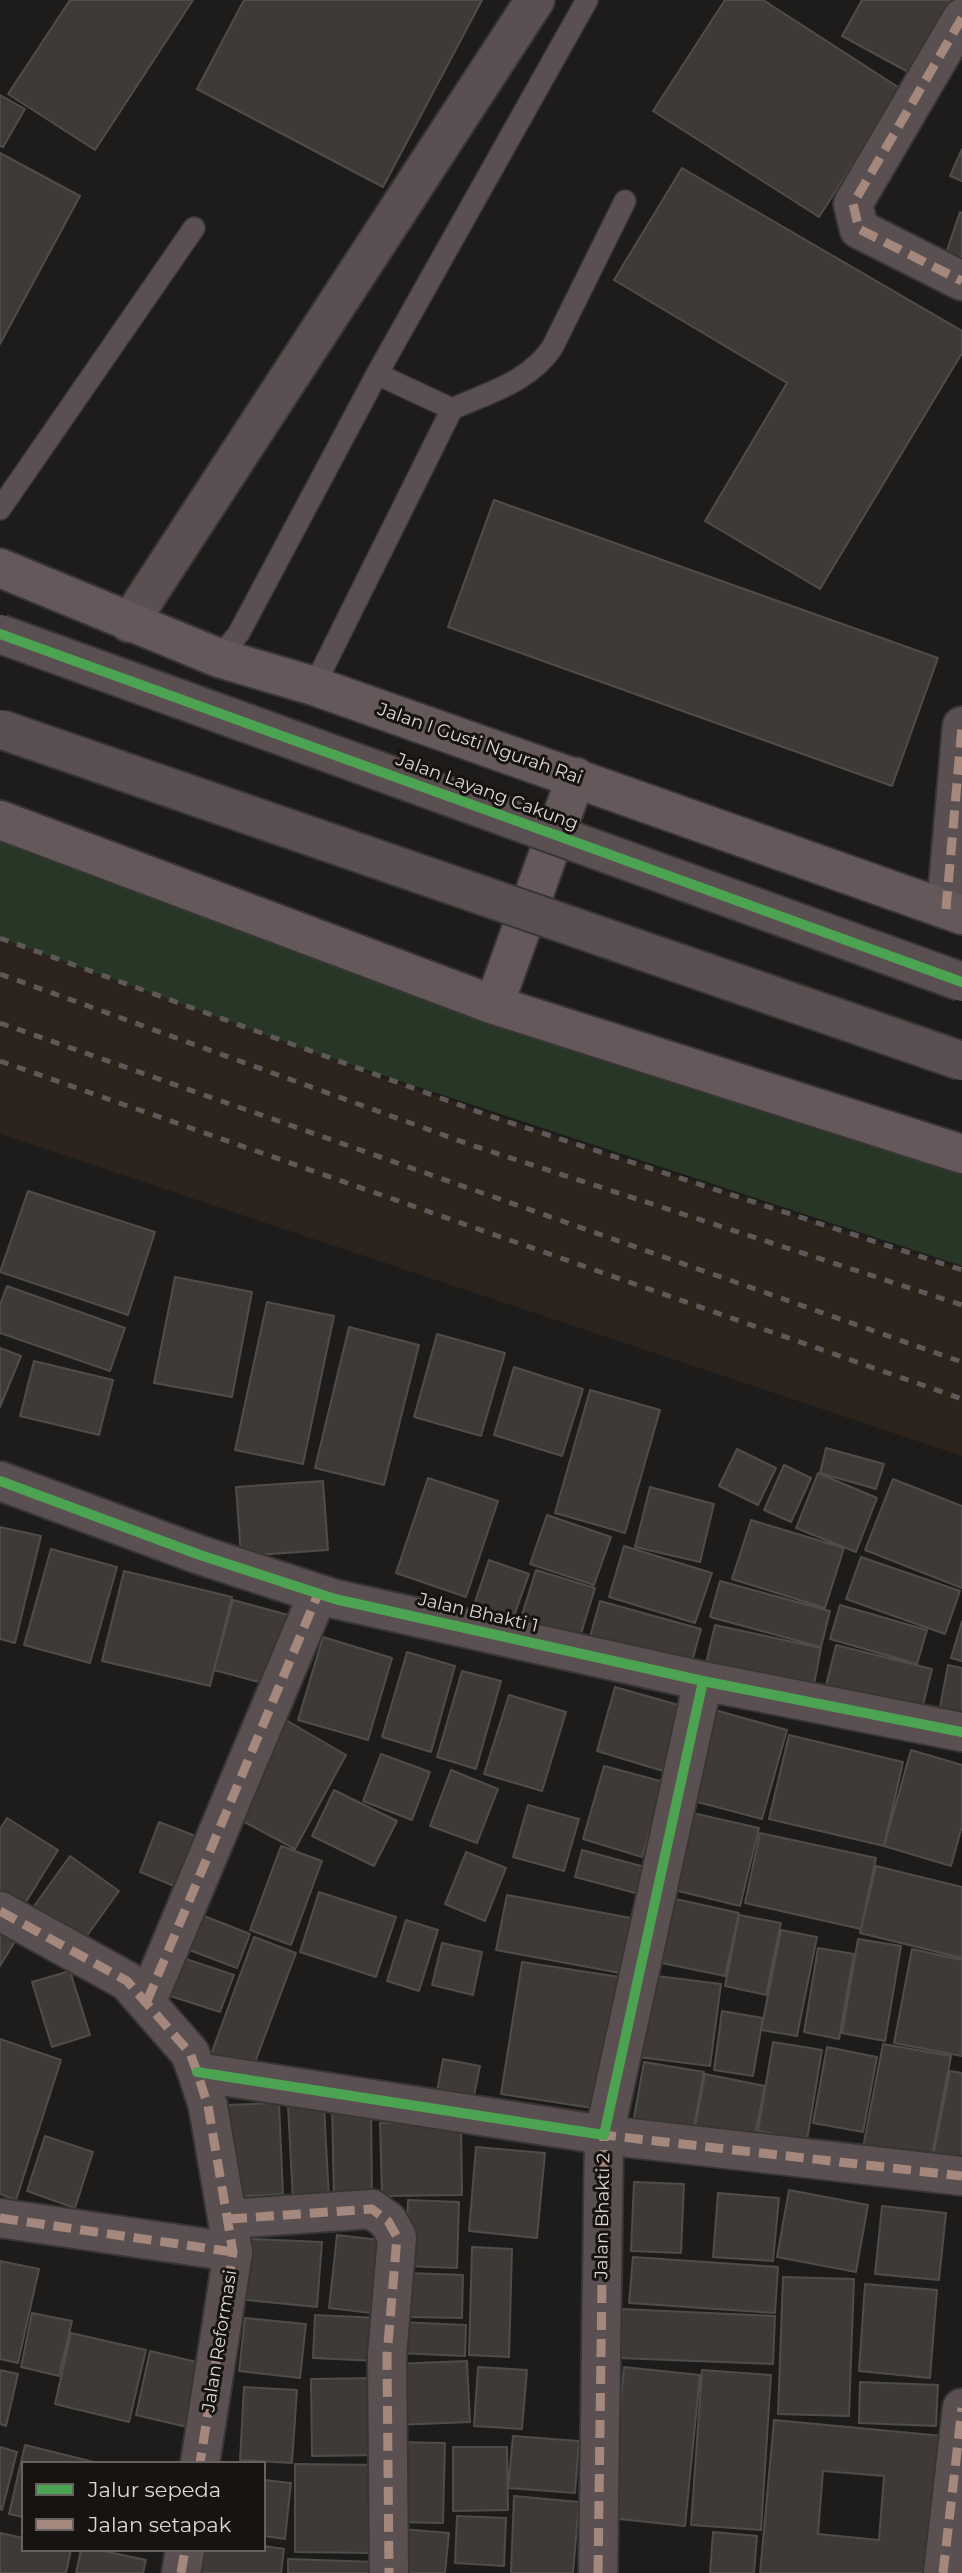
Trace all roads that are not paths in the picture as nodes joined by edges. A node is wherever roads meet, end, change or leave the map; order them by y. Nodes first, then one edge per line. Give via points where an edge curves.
1 (535, 0) edge
2 (587, 0) edge
3 (962, 18) edge
4 (625, 201) dead end
5 (194, 228) dead end
6 (962, 281) edge
7 (377, 374) junction
8 (452, 409) junction
9 (0, 509) edge
10 (0, 568) edge
11 (128, 623) junction
12 (0, 634) edge
13 (219, 657) junction
14 (314, 686) junction
15 (962, 726) edge
16 (0, 729) edge
17 (576, 777) junction
18 (0, 820) edge
19 (954, 912) edge
20 (962, 982) edge
21 (494, 1005) junction
22 (962, 1061) edge
23 (962, 1154) edge
24 (0, 1480) edge
25 (318, 1594) junction
26 (703, 1681) junction
27 (962, 1732) edge
28 (0, 1911) edge
29 (147, 2001) junction
30 (197, 2072) junction
31 (604, 2135) junction
32 (962, 2176) edge
33 (0, 2218) edge
34 (231, 2236) junction
35 (962, 2408) edge
36 (200, 2461) edge
37 (185, 2552) edge
38 (181, 2573) edge
39 (389, 2573) edge
40 (598, 2573) edge
41 (943, 2573) edge

1 - 11 street
2 - 7 lane
3 - 6 street via 853,204 859,229
4 - 8 lane via 538,368
5 - 9 lane
7 - 8 lane
7 - 13 lane via 239,633
8 - 14 lane
10 - 11 main road, Jalan I Gusti Ngurah Rai
11 - 13 main road, Jalan I Gusti Ngurah Rai
12 - 20 street, Jalan Layang Cakung, bridge
13 - 14 main road, Jalan I Gusti Ngurah Rai
14 - 17 main road, Jalan I Gusti Ngurah Rai
15 - 19 street
16 - 22 street, bridge
17 - 19 main road, Jalan I Gusti Ngurah Rai
17 - 21 main road
18 - 21 main road
21 - 23 main road
24 - 25 street, Jalan Bhakti 1 via 200,1556
25 - 26 street, Jalan Bhakti 1
25 - 29 street
26 - 27 street, Jalan Bhakti 1
26 - 31 street
28 - 29 street, Jalan Reformasi via 127,1981
29 - 30 street, Jalan Reformasi via 190,2053
30 - 31 street
30 - 34 street, Jalan Reformasi via 208,2106
31 - 32 street, Jalan Bhakti 2
31 - 40 street, Jalan Bhakti 2
33 - 34 street
34 - 36 street, Jalan Reformasi
34 - 39 street via 372,2209 388,2221 397,2237 387,2356
35 - 41 street
37 - 38 street

